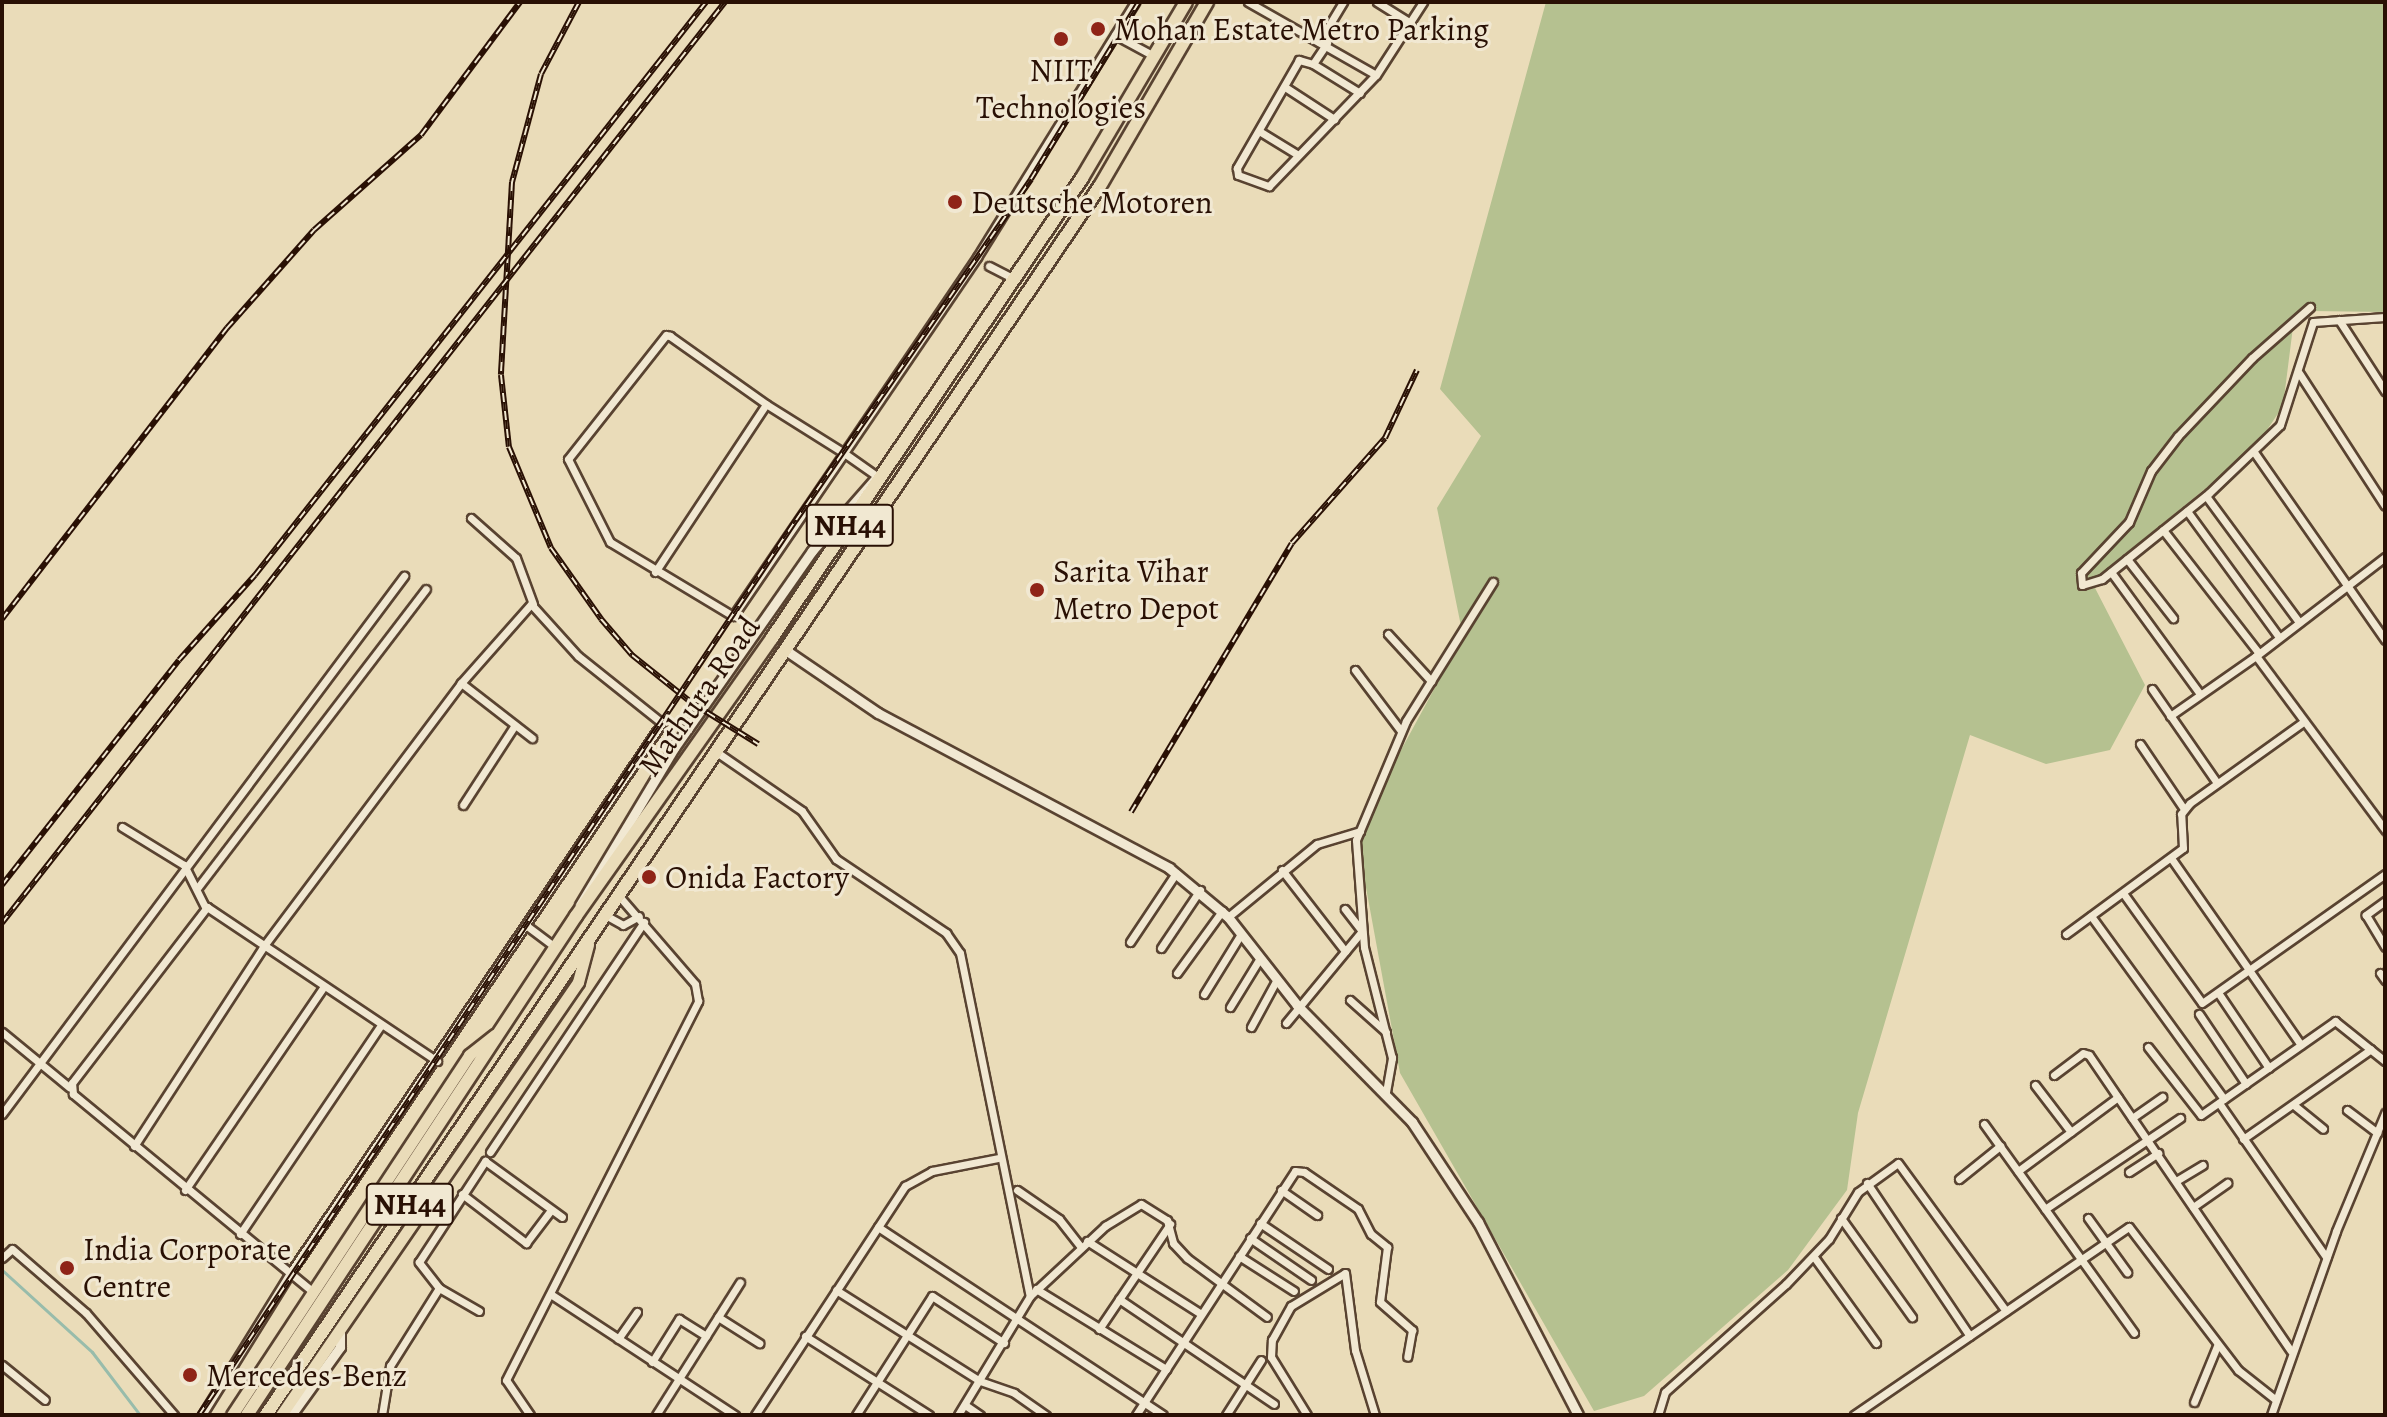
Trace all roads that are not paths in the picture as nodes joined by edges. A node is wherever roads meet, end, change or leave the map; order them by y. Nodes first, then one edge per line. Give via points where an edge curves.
1 (1135, 2) edge
2 (1186, 2) edge
3 (1207, 2) edge
4 (1248, 2) edge
5 (1343, 2) edge
6 (1377, 2) edge
7 (1423, 2) edge
8 (1411, 23) junction
9 (1115, 35) junction
10 (1323, 43) junction
11 (1154, 56) junction
12 (1313, 64) junction
13 (1376, 75) junction
14 (1285, 87) junction
15 (1360, 93) junction
16 (1334, 119) junction
17 (1259, 131) junction
18 (1298, 155) junction
19 (989, 266) dead end
20 (1014, 279) junction
21 (2385, 317) edge
22 (2339, 320) junction
23 (2313, 322) junction
24 (2299, 373) junction
25 (2385, 391) edge
26 (766, 404) junction
27 (2254, 452) junction
28 (844, 453) junction
29 (879, 478) junction
30 (2206, 496) junction
31 (2385, 506) edge
32 (2187, 511) junction
33 (471, 518) dead end
34 (2163, 530) junction
35 (2385, 557) edge
36 (2127, 559) junction
37 (655, 572) junction
38 (2111, 572) junction
39 (404, 576) dead end
40 (1493, 582) dead end
41 (2348, 584) junction
42 (426, 589) dead end
43 (533, 604) junction
44 (2173, 618) dead end
45 (2299, 622) junction
46 (1388, 634) dead end
47 (2278, 636) junction
48 (2384, 637) edge
49 (787, 651) junction
50 (2257, 654) junction
51 (1355, 670) dead end
52 (1431, 681) junction
53 (461, 683) junction
54 (2152, 689) dead end
55 (2200, 694) junction
56 (2170, 716) junction
57 (2303, 722) junction
58 (515, 725) junction
59 (1401, 731) junction
60 (532, 738) dead end
61 (2140, 744) dead end
62 (718, 753) junction
63 (2217, 783) junction
64 (463, 805) dead end
65 (2184, 809) junction
66 (122, 827) dead end
67 (2385, 830) edge
68 (1360, 831) junction
69 (2171, 858) junction
70 (184, 865) junction
71 (1282, 870) junction
72 (1176, 873) junction
73 (2385, 874) edge
74 (198, 887) junction
75 (1200, 890) junction
76 (2123, 893) junction
77 (620, 897) junction
78 (2385, 901) edge
79 (205, 907) junction
80 (1345, 909) dead end
81 (1225, 914) junction
82 (607, 916) junction
83 (2091, 916) junction
84 (641, 919) junction
85 (527, 926) junction
86 (1362, 931) junction
87 (1241, 934) junction
88 (2066, 934) dead end
89 (1130, 942) dead end
90 (588, 944) junction
91 (263, 947) junction
92 (555, 947) junction
93 (2385, 947) edge
94 (1161, 948) dead end
95 (1345, 951) junction
96 (1260, 958) junction
97 (2249, 970) junction
98 (1177, 973) dead end
99 (1276, 981) junction
100 (323, 988) junction
101 (1204, 994) dead end
102 (2219, 994) junction
103 (1350, 1000) dead end
104 (1297, 1005) junction
105 (1230, 1007) dead end
106 (2199, 1014) dead end
107 (1286, 1023) dead end
108 (381, 1025) junction
109 (1251, 1027) dead end
110 (2, 1032) edge
111 (1386, 1032) junction
112 (495, 1035) junction
113 (2301, 1045) junction
114 (2148, 1047) dead end
115 (2371, 1049) junction
116 (437, 1061) junction
117 (2385, 1061) edge
118 (42, 1062) junction
119 (2269, 1068) junction
120 (2054, 1075) dead end
121 (2246, 1084) junction
122 (2035, 1085) dead end
123 (69, 1087) junction
124 (1386, 1092) junction
125 (2118, 1097) junction
126 (2162, 1097) dead end
127 (2222, 1101) junction
128 (2295, 1106) junction
129 (2347, 1110) dead end
130 (2385, 1113) edge
131 (2, 1114) edge
132 (2132, 1118) junction
133 (2180, 1118) dead end
134 (1984, 1124) dead end
135 (2323, 1129) dead end
136 (2071, 1132) junction
137 (2377, 1133) junction
138 (2243, 1139) junction
139 (2148, 1140) junction
140 (134, 1146) junction
141 (2000, 1146) junction
142 (490, 1152) dead end
143 (2158, 1153) junction
144 (998, 1158) junction
145 (2203, 1165) dead end
146 (2018, 1171) junction
147 (2129, 1172) dead end
148 (1959, 1179) dead end
149 (2176, 1181) junction
150 (1867, 1183) junction
151 (2227, 1183) dead end
152 (185, 1190) junction
153 (1017, 1190) dead end
154 (1281, 1190) junction
155 (462, 1194) junction
156 (2193, 1207) junction
157 (2045, 1209) junction
158 (551, 1210) junction
159 (1317, 1215) dead end
160 (562, 1217) dead end
161 (1841, 1218) junction
162 (2088, 1218) dead end
163 (1260, 1223) junction
164 (1170, 1224) junction
165 (878, 1227) junction
166 (240, 1234) junction
167 (1250, 1238) junction
168 (2, 1240) edge
169 (2106, 1243) junction
170 (1084, 1244) junction
171 (6, 1253) edge
172 (1239, 1256) junction
173 (1814, 1257) junction
174 (2326, 1257) junction
175 (2080, 1260) junction
176 (1328, 1269) dead end
177 (2127, 1272) dead end
178 (290, 1273) junction
179 (1137, 1273) junction
180 (1311, 1280) dead end
181 (740, 1282) dead end
182 (1219, 1286) junction
183 (439, 1288) junction
184 (836, 1290) junction
185 (312, 1291) junction
186 (1294, 1291) dead end
187 (1033, 1292) junction
188 (552, 1295) junction
189 (1119, 1299) junction
190 (479, 1311) dead end
191 (2006, 1311) junction
192 (637, 1312) dead end
193 (1201, 1314) junction
194 (718, 1317) junction
195 (1267, 1317) dead end
196 (1912, 1317) dead end
197 (1019, 1319) junction
198 (1099, 1329) junction
199 (340, 1333) junction
200 (2134, 1333) dead end
201 (706, 1336) junction
202 (805, 1336) junction
203 (906, 1336) junction
204 (1970, 1336) junction
205 (618, 1339) junction
206 (759, 1343) dead end
207 (1004, 1343) junction
208 (1876, 1343) dead end
209 (1181, 1345) junction
210 (2217, 1346) junction
211 (2291, 1351) junction
212 (1407, 1357) dead end
213 (1261, 1360) dead end
214 (652, 1362) junction
215 (2, 1365) edge
216 (1166, 1369) junction
217 (678, 1379) junction
218 (877, 1381) junction
219 (980, 1381) junction
220 (1245, 1386) junction
221 (45, 1400) dead end
222 (2276, 1400) junction
223 (2194, 1402) dead end
224 (1144, 1403) junction
225 (1274, 1404) dead end
226 (965, 1405) junction
227 (174, 1415) edge
228 (202, 1415) edge
229 (232, 1415) edge
230 (247, 1415) edge
231 (266, 1415) edge
232 (281, 1415) edge
233 (291, 1415) edge
234 (382, 1415) edge
235 (530, 1415) edge
236 (656, 1415) edge
237 (735, 1415) edge
238 (755, 1415) edge
239 (856, 1415) edge
240 (929, 1415) edge
241 (958, 1415) edge
242 (980, 1415) edge
243 (1046, 1415) edge
244 (1136, 1415) edge
245 (1163, 1415) edge
246 (1226, 1415) edge
247 (1307, 1415) edge
248 (1375, 1415) edge
249 (1578, 1415) edge
250 (1658, 1415) edge
251 (1854, 1415) edge
252 (2271, 1415) edge

1 - 9 street
2 - 11 highway, Mathura Road / NH44
3 - 49 highway, Mathura Road / NH44 via 1100,186
4 - 10 street
5 - 10 street
6 - 8 street
7 - 8 street
8 - 13 street
9 - 11 street
9 - 28 street via 977,257
10 - 12 street
10 - 13 street
11 - 20 highway, Mathura Road / NH44
12 - 14 street via 1301,57
12 - 15 street
13 - 15 street
14 - 16 street
14 - 17 street
15 - 16 street
16 - 18 street
17 - 18 street
17 - 18 street via 1238,175 1269,186
19 - 20 street
20 - 29 highway, Mathura Road / NH44
21 - 22 street
22 - 23 street
22 - 25 street
23 - 24 street
23 - 38 street via 2310,307 2252,358 2178,436 2151,471 2129,522 2079,579 2089,587
24 - 27 street via 2285,418
24 - 31 street
26 - 28 street
26 - 37 street
26 - 37 street via 666,335 569,455 605,537
27 - 30 street
27 - 41 street
28 - 29 street
28 - 37 street via 733,616
29 - 92 highway, Mathura Road / NH44
30 - 32 street
30 - 45 street
32 - 34 street
32 - 47 street
33 - 43 street via 516,558
34 - 36 street
34 - 50 street
35 - 41 street
36 - 38 street
36 - 44 street
38 - 55 street
39 - 70 street
40 - 52 street
41 - 45 street
41 - 48 street
42 - 74 street
43 - 53 street
43 - 85 street via 578,656 662,723
45 - 47 street
46 - 52 street
47 - 50 street
49 - 62 highway, Mathura Road / NH44
49 - 72 street via 878,713
50 - 55 street
50 - 57 street
51 - 59 street
52 - 59 street
53 - 58 street
53 - 91 street
54 - 56 street
55 - 56 street
56 - 63 street
57 - 63 street
57 - 67 street
58 - 60 street
58 - 64 street
59 - 68 street
61 - 65 street
62 - 77 highway, Mathura Road / NH44
62 - 144 street via 802,811 840,863 955,944
63 - 65 street
65 - 69 street via 2186,845
66 - 70 street
68 - 71 street via 1329,838
68 - 86 street via 1354,852
69 - 76 street
69 - 97 street
70 - 74 street
70 - 118 street
71 - 81 street
71 - 95 street
72 - 75 street
72 - 89 street
73 - 97 street
74 - 79 street
75 - 81 street
75 - 94 street
76 - 83 street
76 - 102 street via 2202,1003
77 - 82 highway, Mathura Road / NH44
77 - 84 street
78 - 93 street via 2366,915
79 - 91 street
79 - 123 street
80 - 86 street
81 - 87 street
81 - 98 street
82 - 84 street via 623,925
82 - 90 highway, Mathura Road / NH44
83 - 88 street
83 - 127 street
84 - 142 street
84 - 188 street via 695,984 698,1001
85 - 92 street
85 - 116 street
86 - 95 street
86 - 111 street
87 - 96 street
87 - 101 street
90 - 199 main road, Mathura Road via 578,982
90 - 231 highway, Mathura Road / NH44
91 - 100 street
91 - 140 street
92 - 112 highway, Mathura Road / NH44
95 - 104 street
96 - 99 street
96 - 105 street
97 - 102 street
97 - 113 street
99 - 104 street
99 - 109 street
100 - 108 street
100 - 152 street
102 - 119 street
103 - 111 street
104 - 107 street
104 - 124 street
106 - 121 street
108 - 116 street
108 - 166 street
110 - 118 street
111 - 124 street via 1393,1074
112 - 185 main road via 469,1055
112 - 230 highway, Mathura Road / NH44
113 - 115 street via 2335,1021
113 - 119 street
114 - 127 street via 2195,1112 2201,1115
115 - 117 street
115 - 128 street
116 - 178 street
118 - 123 street
118 - 131 street
119 - 121 street
120 - 125 street via 2087,1053
121 - 127 street
122 - 136 street
123 - 140 street
124 - 249 street via 1478,1222
125 - 132 street
125 - 136 street
126 - 132 street
127 - 138 street
128 - 135 street
128 - 138 street
129 - 137 street
130 - 137 street
132 - 139 street
133 - 139 street
134 - 141 street
136 - 146 street
137 - 174 street
138 - 174 street
139 - 143 street
139 - 157 street
140 - 152 street
141 - 146 street
141 - 148 street
143 - 147 street
143 - 149 street
144 - 165 street via 932,1171 914,1180 893,1200
144 - 187 street
145 - 149 street
146 - 157 street
149 - 156 street
150 - 161 street
150 - 191 street via 1898,1163 1903,1165
150 - 204 street
151 - 156 street
152 - 166 street
153 - 170 street
154 - 159 street
154 - 163 street
154 - 212 street via 1295,1171 1304,1172 1358,1209 1371,1234 1387,1247 1379,1297 1412,1330
155 - 158 street via 526,1243
155 - 158 street via 485,1161
155 - 183 street via 419,1262
156 - 211 street
157 - 175 street
158 - 160 street
161 - 173 street
161 - 196 street
162 - 169 street
163 - 167 street
163 - 176 street
164 - 170 street via 1141,1204
164 - 179 street
164 - 182 street via 1176,1248
165 - 184 street
165 - 197 street
166 - 178 street
167 - 172 street
167 - 180 street
168 - 171 street
169 - 175 street
169 - 177 street
169 - 210 street via 2132,1229
170 - 179 street
170 - 187 street
171 - 227 street via 94,1321
172 - 182 street
172 - 186 street
173 - 208 street
173 - 250 street via 1665,1392
174 - 211 street
175 - 191 street
175 - 200 street
178 - 185 street
178 - 228 street
179 - 189 street
179 - 193 street
181 - 194 street
182 - 193 street
182 - 195 street
183 - 190 street
183 - 234 street via 390,1366
184 - 202 street
184 - 203 street
185 - 229 main road
187 - 197 street
187 - 198 street
188 - 205 street
188 - 235 street via 506,1380
189 - 198 street
189 - 209 street
191 - 204 street
192 - 205 street
193 - 209 street
194 - 201 street
194 - 206 street
197 - 207 street
197 - 224 street
198 - 216 street
199 - 232 main road, Mathura Road
199 - 233 street via 340,1347
201 - 214 street via 679,1319
201 - 217 street
202 - 218 street
202 - 238 street
203 - 207 street via 934,1295
203 - 218 street
203 - 219 street
204 - 251 street
205 - 214 street
207 - 219 street
209 - 216 street
209 - 220 street
210 - 222 street
210 - 223 street
211 - 222 street
213 - 220 street
214 - 217 street
215 - 221 street
216 - 224 street
217 - 236 street
217 - 237 street
218 - 239 street
218 - 240 street
219 - 226 street
219 - 243 street via 1014,1393
220 - 225 street
220 - 246 street
222 - 252 street
224 - 244 street
224 - 245 street
226 - 241 street
226 - 242 street
247 - 248 street via 1271,1357 1272,1340 1291,1306 1345,1273 1355,1350

